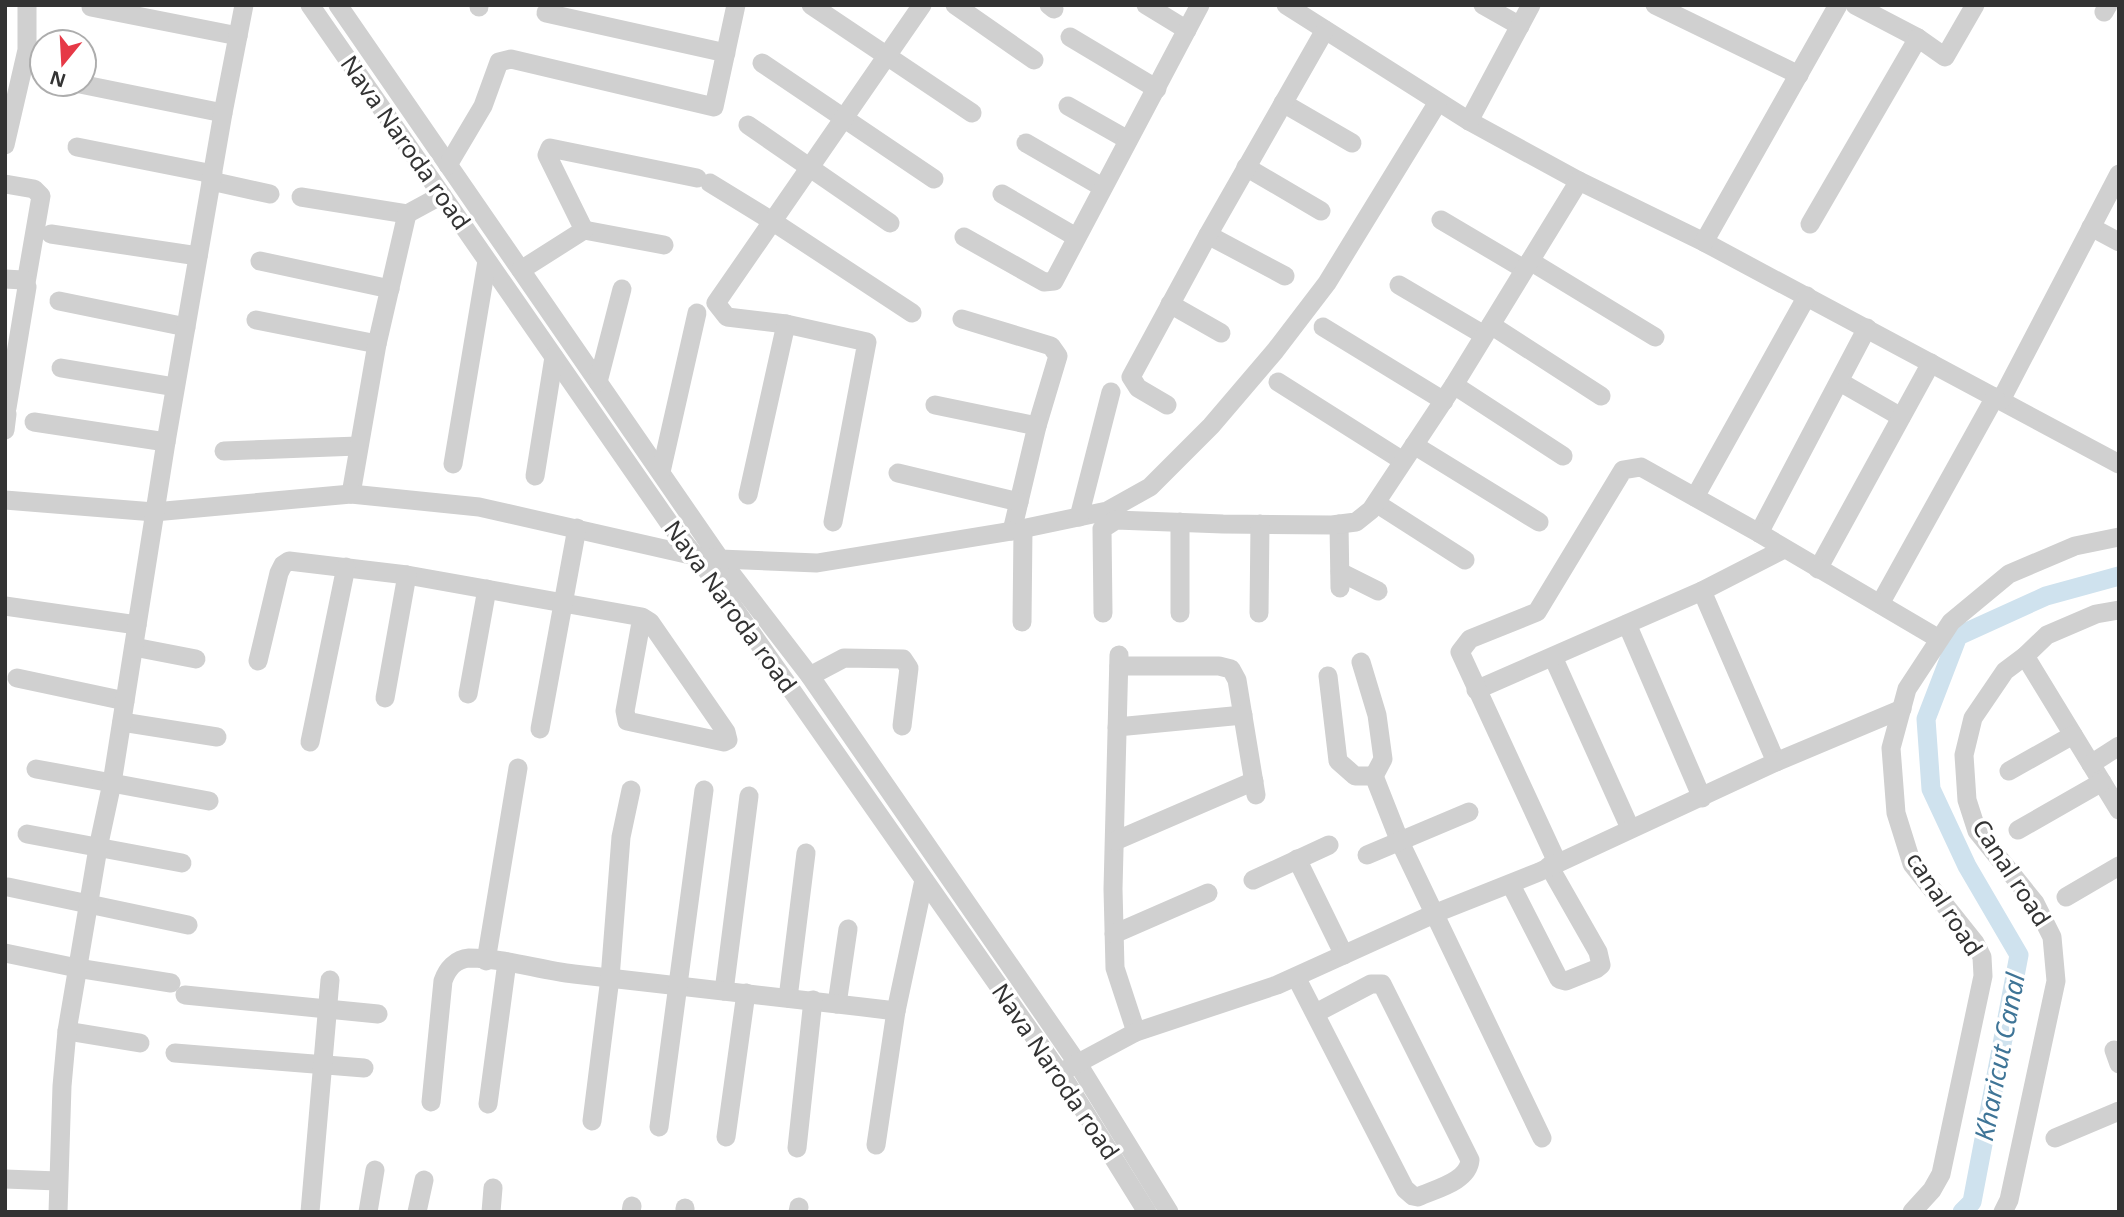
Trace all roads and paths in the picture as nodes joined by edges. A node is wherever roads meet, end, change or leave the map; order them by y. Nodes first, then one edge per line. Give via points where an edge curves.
1 (27, 5) edge
2 (244, 5) edge
3 (310, 5) edge
4 (338, 5) edge
5 (736, 5) edge
6 (811, 5) edge
7 (922, 5) edge
8 (955, 5) edge
9 (1146, 5) edge
10 (1200, 5) edge
11 (1286, 5) edge
12 (1483, 5) edge
13 (1531, 5) edge
14 (1655, 5) edge
15 (1838, 5) edge
16 (1855, 5) edge
17 (1975, 5) edge
18 (91, 7) edge
19 (546, 13) dead end
20 (1520, 26) junction
21 (1187, 30) junction
22 (1325, 30) junction
23 (238, 37) junction
24 (1070, 37) dead end
25 (1918, 38) junction
26 (726, 53) junction
27 (888, 56) junction
28 (1034, 60) dead end
29 (762, 62) dead end
30 (1799, 75) junction
31 (98, 88) edge
32 (1157, 89) junction
33 (1438, 102) junction
34 (1283, 103) junction
35 (1068, 106) dead end
36 (223, 113) junction
37 (972, 113) dead end
38 (844, 117) junction
39 (1469, 121) junction
40 (748, 125) dead end
41 (1128, 140) junction
42 (1026, 143) dead end
43 (1352, 143) dead end
44 (5, 145) edge
45 (78, 147) dead end
46 (448, 165) junction
47 (1246, 167) junction
48 (811, 168) junction
49 (2119, 174) edge
50 (212, 177) junction
51 (934, 178) dead end
52 (1579, 181) junction
53 (5, 184) edge
54 (1102, 187) junction
55 (270, 194) dead end
56 (1002, 194) dead end
57 (442, 195) junction
58 (301, 197) dead end
59 (1321, 211) dead end
60 (407, 214) junction
61 (1441, 220) dead end
62 (772, 221) junction
63 (890, 223) dead end
64 (1810, 224) dead end
65 (2091, 227) junction
66 (584, 230) junction
67 (51, 234) dead end
68 (1208, 235) junction
69 (964, 237) dead end
70 (1076, 237) junction
71 (1704, 242) junction
72 (2119, 242) edge
73 (664, 245) dead end
74 (198, 256) junction
75 (260, 261) dead end
76 (487, 261) junction
77 (1527, 265) junction
78 (521, 270) junction
79 (1285, 276) dead end
80 (5, 279) edge
81 (26, 283) junction
82 (1399, 285) dead end
83 (390, 289) junction
84 (622, 289) dead end
85 (1807, 296) junction
86 (59, 301) dead end
87 (1170, 304) junction
88 (697, 313) dead end
89 (912, 313) dead end
90 (962, 318) dead end
91 (256, 320) dead end
92 (786, 324) junction
93 (186, 327) junction
94 (1323, 327) dead end
95 (1867, 328) junction
96 (1488, 330) junction
97 (1222, 333) dead end
98 (1655, 337) dead end
99 (377, 345) junction
100 (554, 357) junction
101 (1931, 363) junction
102 (61, 368) dead end
103 (598, 382) junction
104 (1278, 382) dead end
105 (1840, 382) junction
106 (176, 387) junction
107 (1111, 392) dead end
108 (1449, 393) junction
109 (1601, 396) dead end
110 (1998, 399) junction
111 (936, 405) dead end
112 (1167, 405) dead end
113 (6, 407) edge
114 (1901, 417) junction
115 (34, 422) dead end
116 (1037, 426) junction
117 (5, 430) edge
118 (166, 442) junction
119 (358, 446) junction
120 (224, 451) dead end
121 (1409, 453) junction
122 (1563, 456) dead end
123 (453, 464) dead end
124 (2119, 464) edge
125 (661, 472) junction
126 (898, 473) dead end
127 (535, 476) dead end
128 (351, 494) junction
129 (748, 495) dead end
130 (1695, 497) junction
131 (5, 500) edge
132 (1019, 502) junction
133 (1376, 503) junction
134 (154, 512) junction
135 (1079, 517) junction
136 (833, 522) dead end
137 (1180, 522) junction
138 (1539, 522) dead end
139 (1260, 524) junction
140 (1339, 524) junction
141 (577, 528) junction
142 (1017, 530) junction
143 (1759, 533) junction
144 (2119, 537) edge
145 (1784, 549) junction
146 (695, 556) junction
147 (720, 559) junction
148 (1465, 560) dead end
149 (346, 567) junction
150 (1818, 569) junction
151 (407, 575) junction
152 (487, 589) junction
153 (1378, 591) dead end
154 (1702, 591) junction
155 (564, 602) junction
156 (1880, 604) junction
157 (5, 606) edge
158 (2119, 610) edge
159 (1103, 613) dead end
160 (1180, 613) dead end
161 (1259, 613) dead end
162 (642, 617) junction
163 (1022, 622) dead end
164 (1628, 624) junction
165 (137, 625) junction
166 (1940, 639) junction
167 (134, 647) junction
168 (2025, 656) junction
169 (1553, 657) junction
170 (196, 659) dead end
171 (258, 661) dead end
172 (1361, 662) dead end
173 (810, 676) junction
174 (1328, 676) dead end
175 (17, 678) dead end
176 (1476, 690) junction
177 (468, 694) dead end
178 (384, 698) dead end
179 (125, 701) junction
180 (1902, 709) junction
181 (1243, 715) junction
182 (122, 722) junction
183 (902, 726) dead end
184 (1117, 727) junction
185 (540, 729) dead end
186 (2073, 735) junction
187 (217, 737) dead end
188 (310, 742) dead end
189 (2119, 746) edge
190 (1776, 762) junction
191 (2091, 764) junction
192 (518, 768) dead end
193 (36, 769) dead end
194 (2009, 771) dead end
195 (1374, 776) junction
196 (2102, 782) junction
197 (112, 783) junction
198 (631, 790) dead end
199 (704, 790) dead end
200 (749, 796) dead end
201 (1702, 797) junction
202 (209, 801) dead end
203 (2119, 810) edge
204 (1469, 812) dead end
205 (1630, 828) junction
206 (2018, 830) dead end
207 (27, 834) dead end
208 (1115, 841) junction
209 (1400, 842) junction
210 (1329, 845) dead end
211 (98, 848) junction
212 (806, 853) dead end
213 (1367, 855) dead end
214 (1297, 859) junction
215 (182, 863) dead end
216 (1553, 864) junction
217 (2119, 866) edge
218 (924, 880) junction
219 (1253, 880) dead end
220 (1511, 885) junction
221 (8, 887) dead end
222 (1208, 893) dead end
223 (2066, 897) dead end
224 (89, 905) junction
225 (1436, 913) junction
226 (188, 926) dead end
227 (848, 929) dead end
228 (1114, 934) junction
229 (5, 953) edge
230 (1344, 955) junction
231 (486, 961) junction
232 (507, 962) junction
233 (77, 968) junction
234 (1296, 977) junction
235 (610, 978) junction
236 (330, 980) dead end
237 (679, 986) junction
238 (724, 991) junction
239 (746, 993) junction
240 (788, 998) junction
241 (813, 1000) junction
242 (837, 1004) junction
243 (328, 1010) junction
244 (896, 1012) junction
245 (1316, 1013) junction
246 (378, 1014) dead end
247 (67, 1031) junction
248 (1136, 1032) junction
249 (141, 1044) dead end
250 (176, 1053) dead end
251 (1078, 1064) junction
252 (323, 1065) junction
253 (364, 1068) dead end
254 (1059, 1073) junction
255 (431, 1101) dead end
256 (488, 1104) dead end
257 (2119, 1111) edge
258 (592, 1121) dead end
259 (659, 1127) dead end
260 (726, 1137) dead end
261 (1542, 1138) dead end
262 (2055, 1138) dead end
263 (876, 1145) dead end
264 (797, 1148) dead end
265 (375, 1170) dead end
266 (5, 1179) edge
267 (58, 1181) junction
268 (424, 1181) dead end
269 (493, 1188) dead end
270 (58, 1212) edge
271 (310, 1212) edge
272 (368, 1212) edge
273 (416, 1212) edge
274 (491, 1212) edge
275 (1147, 1212) edge
276 (1169, 1212) edge
277 (1912, 1212) edge
278 (2003, 1212) edge

1 - 44 street via 27,50
2 - 23 street
3 - 57 street, Nava Naroda road
4 - 46 street, Nava Naroda road
5 - 26 street
6 - 27 street
7 - 27 street
8 - 28 street
9 - 21 street
10 - 21 street
11 - 22 street
12 - 20 street
13 - 20 street
14 - 30 street
15 - 30 street
16 - 25 street
17 - 25 street via 1944,57
18 - 23 street
19 - 26 street
20 - 39 street
21 - 32 street
22 - 33 street
22 - 34 street
23 - 36 street
24 - 32 street
25 - 64 street
26 - 46 street via 714,107 504,59
27 - 37 street
27 - 38 street
29 - 38 street
30 - 71 street
31 - 36 street
32 - 41 street
33 - 39 street
33 - 135 street via 1327,284 1211,426 1150,487 1107,511
34 - 43 street
34 - 47 street
35 - 41 street
36 - 50 street
38 - 48 street
38 - 51 street
39 - 52 street
40 - 48 street
41 - 54 street
42 - 54 street
45 - 50 street
46 - 78 street, Nava Naroda road
47 - 59 street
47 - 68 street
48 - 62 street
48 - 63 street
49 - 65 street
50 - 55 street
50 - 74 street
52 - 71 street
52 - 77 street
53 - 81 street via 34,189 41,196
54 - 70 street
56 - 70 street
57 - 60 street
57 - 76 street, Nava Naroda road
58 - 60 street
60 - 83 street
61 - 77 street
62 - 66 street via 703,181 550,148 547,155
62 - 89 street
62 - 92 street via 716,303 727,317
65 - 72 street
65 - 110 street
66 - 73 street
66 - 78 street
67 - 74 street
68 - 79 street
68 - 87 street
69 - 70 street via 1048,283 1054,281
71 - 85 street
74 - 93 street
75 - 83 street
76 - 100 street, Nava Naroda road
76 - 123 street
77 - 96 street
77 - 98 street
78 - 103 street, Nava Naroda road
80 - 81 street
81 - 113 street
82 - 96 street
83 - 99 street
84 - 103 street
85 - 95 street
85 - 130 street
86 - 93 street
87 - 97 street
87 - 112 street via 1131,377 1138,387
88 - 125 street
90 - 116 street via 1051,346 1058,356
91 - 99 street
92 - 129 street
92 - 136 street via 867,342
93 - 106 street
94 - 108 street
95 - 101 street
95 - 105 street
96 - 108 street
96 - 109 street
99 - 119 street
100 - 127 street
100 - 146 street, Nava Naroda road
101 - 110 street
101 - 114 street
102 - 106 street
103 - 125 street, Nava Naroda road
104 - 121 street
105 - 114 street
105 - 143 street
106 - 118 street
107 - 135 street
108 - 121 street
108 - 122 street
110 - 124 street
110 - 156 street
111 - 116 street
113 - 117 street
114 - 150 street
115 - 118 street
116 - 132 street
118 - 134 street
119 - 120 street
119 - 128 street
121 - 133 street
121 - 138 street
125 - 147 street, Nava Naroda road
126 - 132 street
128 - 134 street
128 - 141 street via 478,507
130 - 143 street
130 - 176 street via 1641,467 1623,470 1537,612 1470,639 1460,652
131 - 134 street
132 - 142 street
133 - 140 street via 1356,522
133 - 148 street
134 - 165 street
135 - 142 street
137 - 139 street
137 - 159 street via 1116,520 1102,529
137 - 160 street
139 - 140 street
139 - 161 street
140 - 153 street via 1340,580
141 - 146 street
141 - 155 street
142 - 147 street via 817,562
142 - 163 street
143 - 145 street
144 - 166 street, canal road via 2075,546 2009,574 1951,622
145 - 150 street
145 - 154 street
146 - 147 street
146 - 218 street, Nava Naroda road
147 - 173 street, Nava Naroda road
149 - 151 street
149 - 171 street via 293,561 283,565
149 - 188 street
150 - 156 street
151 - 152 street
151 - 178 street
152 - 155 street
152 - 177 street
154 - 164 street
154 - 190 street
155 - 162 street
155 - 185 street
156 - 166 street
157 - 165 street
158 - 168 street, Canal road via 2096,614 2047,635
162 - 162 street via 650,622 728,740 627,721 625,710
164 - 169 street
164 - 201 street
165 - 167 street
166 - 180 street, canal road via 1907,689
167 - 170 street
167 - 179 street
168 - 186 street
168 - 278 street, Canal road via 2005,671 1973,718 1964,755 1967,800 1977,831 2035,903 2052,937 2056,981
169 - 176 street
169 - 205 street
172 - 195 street via 1377,715 1383,760
173 - 183 street via 844,658 903,659 909,668
173 - 251 street, Nava Naroda road
174 - 195 street via 1338,761 1354,776
175 - 179 street
176 - 216 street
179 - 182 street
180 - 190 street
180 - 277 street, canal road via 1891,748 1896,813 1912,864 1975,943 1982,957 1983,976 1941,1174
181 - 184 street
181 - 184 street via 1235,674 1226,666 1119,661
181 - 208 street via 1255,788
182 - 187 street
182 - 197 street
184 - 208 street
186 - 191 street
186 - 194 street
189 - 191 street
190 - 201 street
191 - 196 street
192 - 231 street
193 - 197 street
195 - 209 street
196 - 203 street
196 - 206 street
197 - 202 street
197 - 211 street
198 - 235 street via 621,837
199 - 237 street
200 - 238 street
201 - 205 street
204 - 209 street
205 - 216 street
207 - 211 street
208 - 228 street
209 - 213 street
209 - 225 street
210 - 214 street
211 - 215 street
211 - 224 street
212 - 240 street
214 - 219 street
214 - 230 street
216 - 220 street
216 - 220 street via 1598,952 1601,965 1596,969 1566,981 1559,979
217 - 223 street
218 - 244 street
218 - 254 street, Nava Naroda road
220 - 225 street
221 - 224 street
222 - 228 street
224 - 226 street
224 - 233 street
225 - 230 street
225 - 261 street
227 - 242 street
228 - 248 street via 1115,968
229 - 233 street
230 - 234 street
231 - 232 street
231 - 255 street via 460,960 446,971
232 - 235 street
232 - 256 street
233 - 243 street via 178,989
233 - 247 street
234 - 245 street
234 - 248 street
235 - 237 street
235 - 258 street
236 - 243 street
237 - 238 street
237 - 259 street
238 - 239 street
239 - 240 street
239 - 260 street
240 - 241 street
241 - 242 street
241 - 264 street
242 - 244 street
243 - 246 street
243 - 252 street
244 - 263 street
245 - 245 street via 1409,1194 1418,1196 1467,1172 1471,1160 1382,984 1371,984
247 - 249 street
247 - 267 street
248 - 251 street
250 - 252 street
251 - 254 street
251 - 276 street, Nava Naroda road
252 - 253 street
252 - 271 street
254 - 275 street, Nava Naroda road
257 - 262 street
265 - 272 street
266 - 267 street
267 - 270 street
268 - 273 street
269 - 274 street

